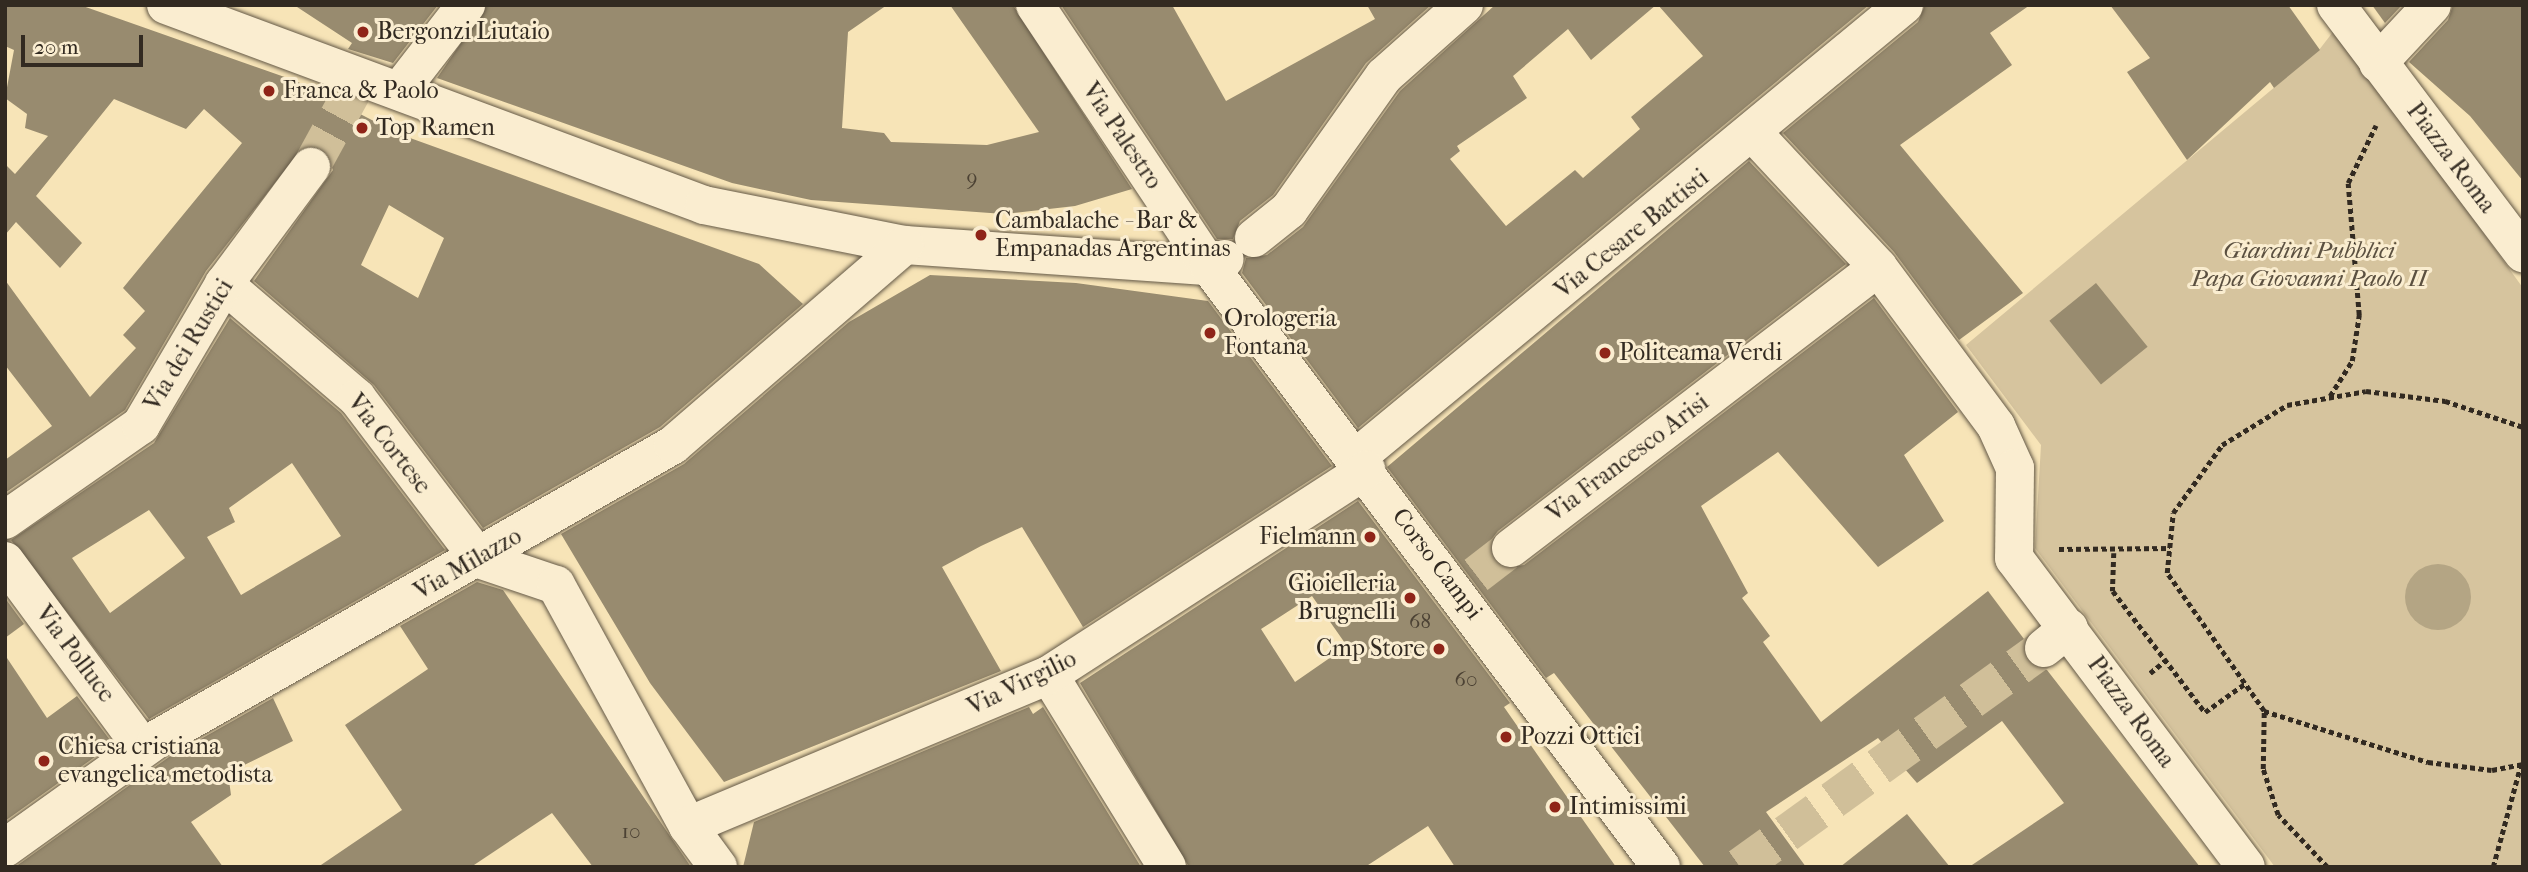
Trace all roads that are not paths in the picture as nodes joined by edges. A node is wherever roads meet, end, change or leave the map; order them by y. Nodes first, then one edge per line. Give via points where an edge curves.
1 (166, 5) edge
2 (466, 5) edge
3 (1035, 5) edge
4 (1464, 5) edge
5 (1904, 5) edge
6 (2336, 5) edge
7 (2432, 5) edge
8 (2378, 63) junction
9 (400, 90) junction
10 (1754, 134) junction
11 (311, 167) tunnel mouth
12 (905, 244) junction
13 (2523, 253) edge
14 (1229, 254) junction
15 (1878, 267) junction
16 (224, 284) junction
17 (1361, 464) junction
18 (5, 520) edge
19 (1511, 548) tunnel mouth
20 (479, 559) junction
21 (5, 561) edge
22 (1049, 675) junction
23 (143, 748) junction
24 (688, 826) junction
25 (5, 848) edge
26 (718, 867) edge
27 (1167, 867) edge
28 (1661, 867) edge
29 (2246, 867) edge

1 - 9 street via 356,84
2 - 9 street
3 - 14 street, Via Palestro
4 - 14 street via 1384,76 1289,210
5 - 10 street, Via Cesare Battisti
6 - 8 street, Piazza Roma
7 - 8 street
8 - 13 street, Piazza Roma
9 - 12 street via 704,205
10 - 15 street
10 - 17 street, Via Cesare Battisti via 1424,404
11 - 16 street, Via dei Rustici
12 - 14 street
12 - 20 street, Via Milazzo via 673,445
14 - 17 street, Corso Campi
15 - 19 street, Via Francesco Arisi
15 - 29 street, Piazza Roma via 1996,426 2015,468 2014,558 2057,638
16 - 18 street, Via dei Rustici via 141,425
16 - 20 street, Via Cortese via 357,398
17 - 22 street, Via Virgilio via 1299,516
17 - 28 street, Corso Campi via 1467,582
20 - 23 street, Via Milazzo
20 - 24 street via 556,585
21 - 23 street, Via Polluce
22 - 24 street, Via Virgilio
22 - 27 street
23 - 25 street, Via Milazzo
24 - 26 street

